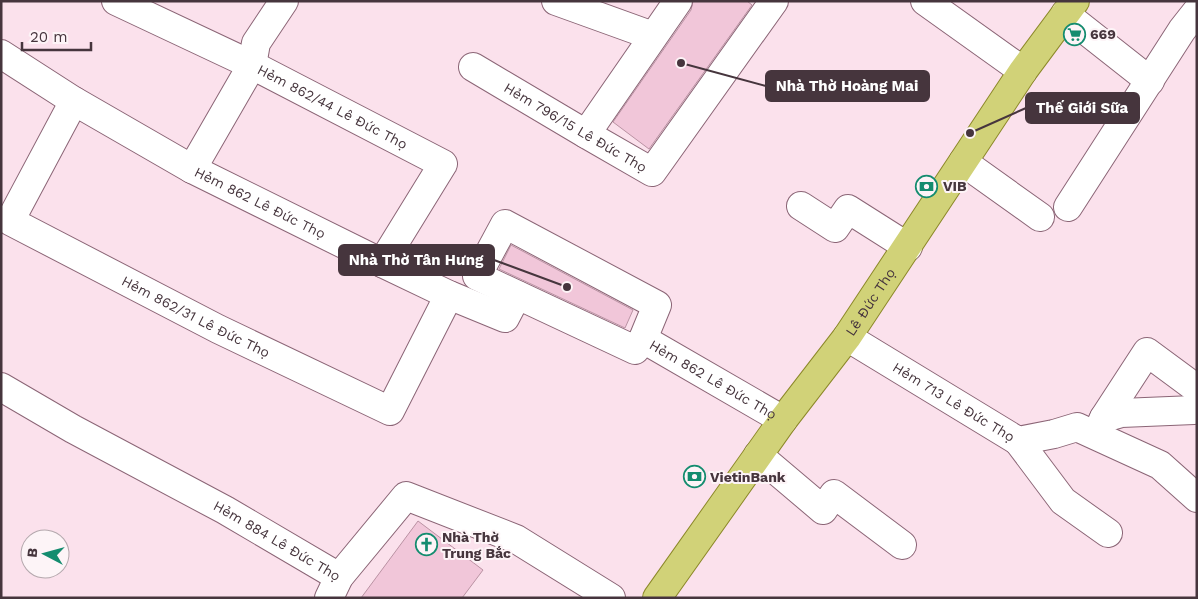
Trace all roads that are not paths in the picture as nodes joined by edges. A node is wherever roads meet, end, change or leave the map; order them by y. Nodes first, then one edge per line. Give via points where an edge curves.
1 (116, 1) edge
2 (284, 1) edge
3 (556, 1) edge
4 (678, 1) edge
5 (774, 1) edge
6 (925, 1) edge
7 (1070, 8) edge
8 (1197, 11) edge
9 (652, 36) junction
10 (1, 54) edge
11 (252, 65) junction
12 (473, 67) dead end
13 (1023, 71) junction
14 (1150, 81) junction
15 (74, 101) junction
16 (586, 134) junction
17 (963, 162) junction
18 (192, 169) junction
19 (801, 206) dead end
20 (1068, 207) dead end
21 (1040, 217) dead end
22 (908, 246) junction
23 (382, 264) junction
24 (449, 295) junction
25 (517, 296) junction
26 (846, 336) junction
27 (643, 339) junction
28 (1, 387) edge
29 (1197, 389) edge
30 (1197, 407) edge
31 (784, 420) junction
32 (1100, 427) junction
33 (1018, 441) junction
34 (758, 455) junction
35 (1197, 498) edge
36 (1108, 533) dead end
37 (902, 545) dead end
38 (334, 587) edge
39 (611, 598) edge
40 (657, 598) edge

1 - 11 street, Hẻm 862/44 Lê Đức Thọ
2 - 11 street via 256,43
3 - 9 street
4 - 9 street
5 - 16 street, Hẻm 796/15 Lê Đức Thọ via 652,172
6 - 13 street
7 - 13 main road, Lê Đức Thọ
7 - 14 street
8 - 14 street
9 - 16 street
10 - 15 street, Hẻm 862 Lê Đức Thọ
11 - 18 street
11 - 23 street, Hẻm 862/44 Lê Đức Thọ via 442,164
12 - 16 street, Hẻm 796/15 Lê Đức Thọ
13 - 17 main road, Lê Đức Thọ
14 - 20 street
15 - 18 street, Hẻm 862 Lê Đức Thọ
15 - 24 street, Hẻm 862/31 Lê Đức Thọ via 10,221 218,329 390,411
17 - 21 street
17 - 22 main road, Lê Đức Thọ
18 - 23 street, Hẻm 862 Lê Đức Thọ
19 - 22 street via 835,228 848,209
22 - 26 main road, Lê Đức Thọ
23 - 24 street, Hẻm 862 Lê Đức Thọ
24 - 25 street, Hẻm 862 Lê Đức Thọ via 506,318
25 - 27 street, Hẻm 862 Lê Đức Thọ via 635,350
25 - 27 street, Hẻm 862 Lê Đức Thọ via 477,276 505,224 657,304
26 - 31 main road, Lê Đức Thọ
26 - 33 street, Hẻm 713 Lê Đức Thọ
27 - 31 street, Hẻm 862 Lê Đức Thọ
28 - 38 street, Hẻm 884 Lê Đức Thọ via 225,510
29 - 32 street via 1147,352
30 - 32 street via 1194,410 1121,413
31 - 34 main road, Lê Đức Thọ
32 - 33 street, Hẻm 713 Lê Đức Thọ via 1077,427
32 - 35 street, Hẻm 713 Lê Đức Thọ via 1160,465
33 - 36 street via 1063,501
34 - 37 street via 823,510 834,494
34 - 40 main road, Lê Đức Thọ
38 - 39 street, Hẻm 884 Lê Đức Thọ via 406,496 516,539

